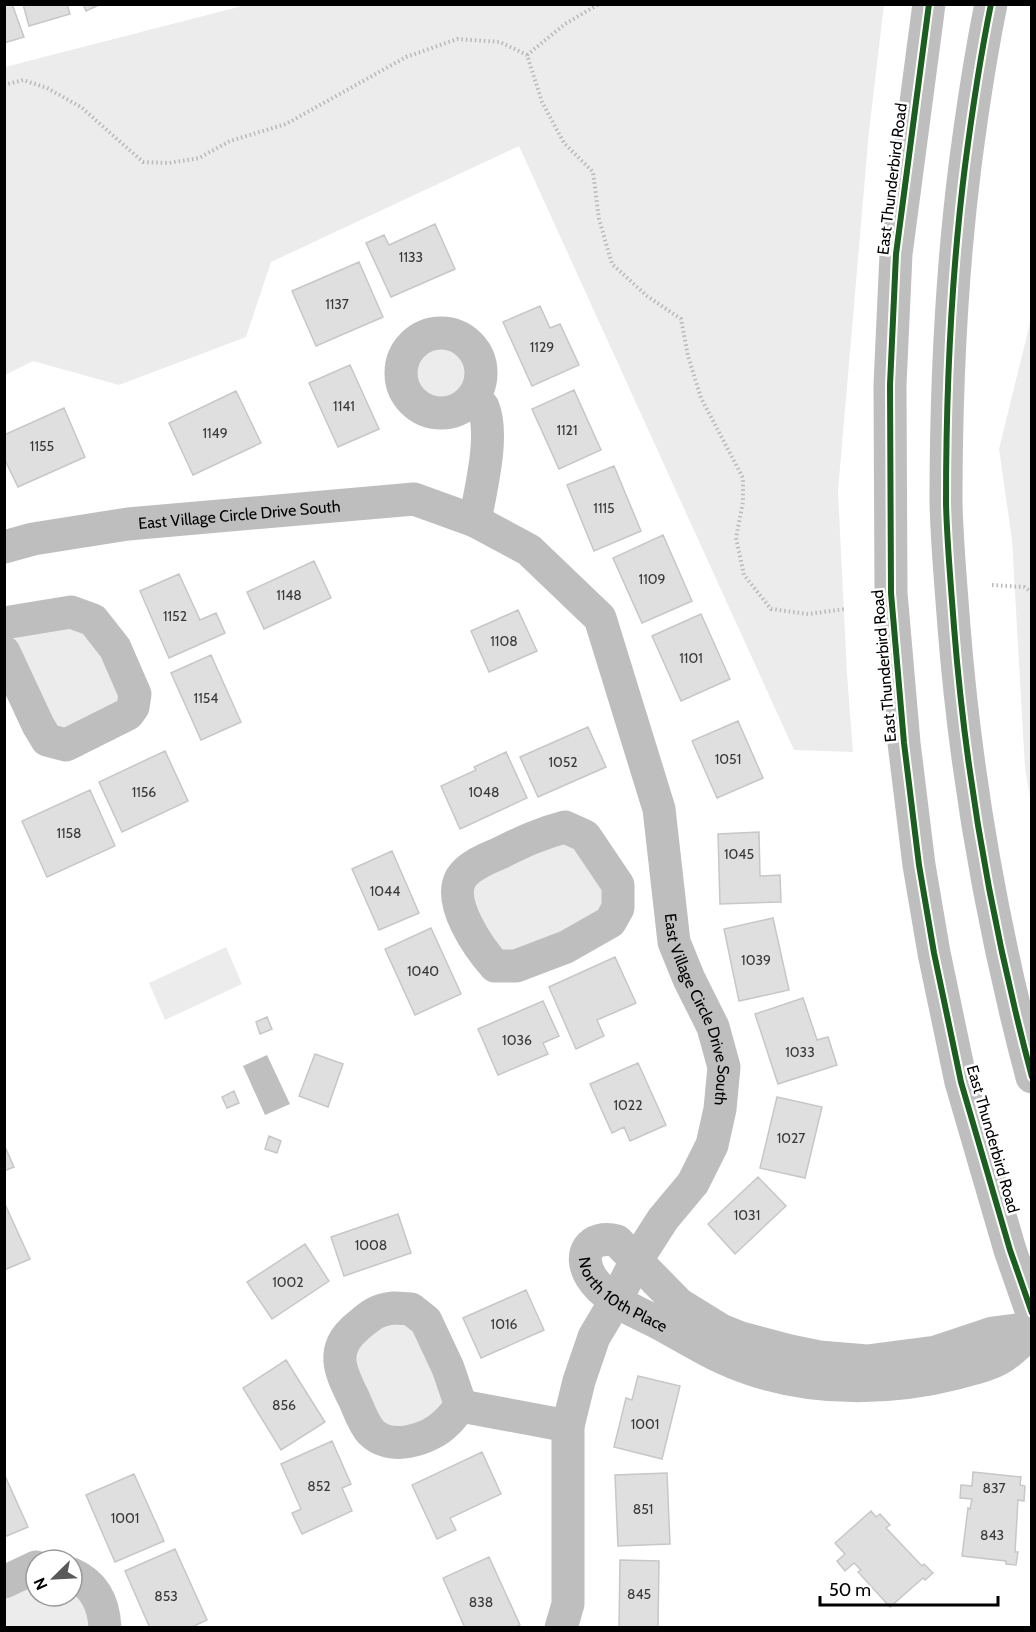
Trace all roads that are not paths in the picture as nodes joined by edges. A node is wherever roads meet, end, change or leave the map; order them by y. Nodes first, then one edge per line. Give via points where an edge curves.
1 (929, 4) edge
2 (990, 4) edge
3 (474, 396) dead end
4 (474, 521) junction
5 (4, 547) edge
6 (4, 623) edge
7 (4, 652) edge
8 (666, 879) junction
9 (618, 885) junction
10 (1032, 1077) edge
11 (636, 1261) junction
12 (616, 1300) junction
13 (1032, 1313) edge
14 (1032, 1330) edge
15 (798, 1366) junction
16 (461, 1406) dead end
17 (568, 1426) junction
18 (24, 1573) edge
19 (84, 1580) edge
20 (4, 1582) edge
21 (105, 1628) edge
22 (561, 1628) edge

1 - 13 street, East Thunderbird Road via 896,254 890,384 891,593 904,743 934,953 961,1082
2 - 10 street via 955,246 946,504 956,657 978,824 993,916
3 - 4 street via 483,408 487,429 486,466
4 - 5 street, East Village Circle Drive South via 414,499 128,524
4 - 8 street, East Village Circle Drive South via 529,550 600,618 659,809
6 - 7 street via 71,612 93,620 115,648 135,694 133,707 128,714 66,745 47,740
8 - 9 street
8 - 11 street, East Village Circle Drive South via 674,942 713,1027 724,1067 712,1144 693,1183
9 - 9 street via 585,836 565,827 540,833 472,867 460,879 458,900 481,950 495,966 516,966 566,947 610,922 618,908
11 - 12 street, East Village Circle Drive South
11 - 12 street, North 10th Place via 617,1241 609,1239 597,1242 584,1253 584,1263 597,1286
11 - 15 street, North 10th Place via 679,1304 721,1330
12 - 15 street, North 10th Place via 708,1352 752,1370
12 - 17 street, East Village Circle Drive South via 594,1337
14 - 15 street, North 10th Place via 1003,1357 970,1370 905,1384 871,1386
16 - 17 street
17 - 22 street, East Village Circle Drive South via 568,1604
18 - 20 street
19 - 21 street via 98,1596

